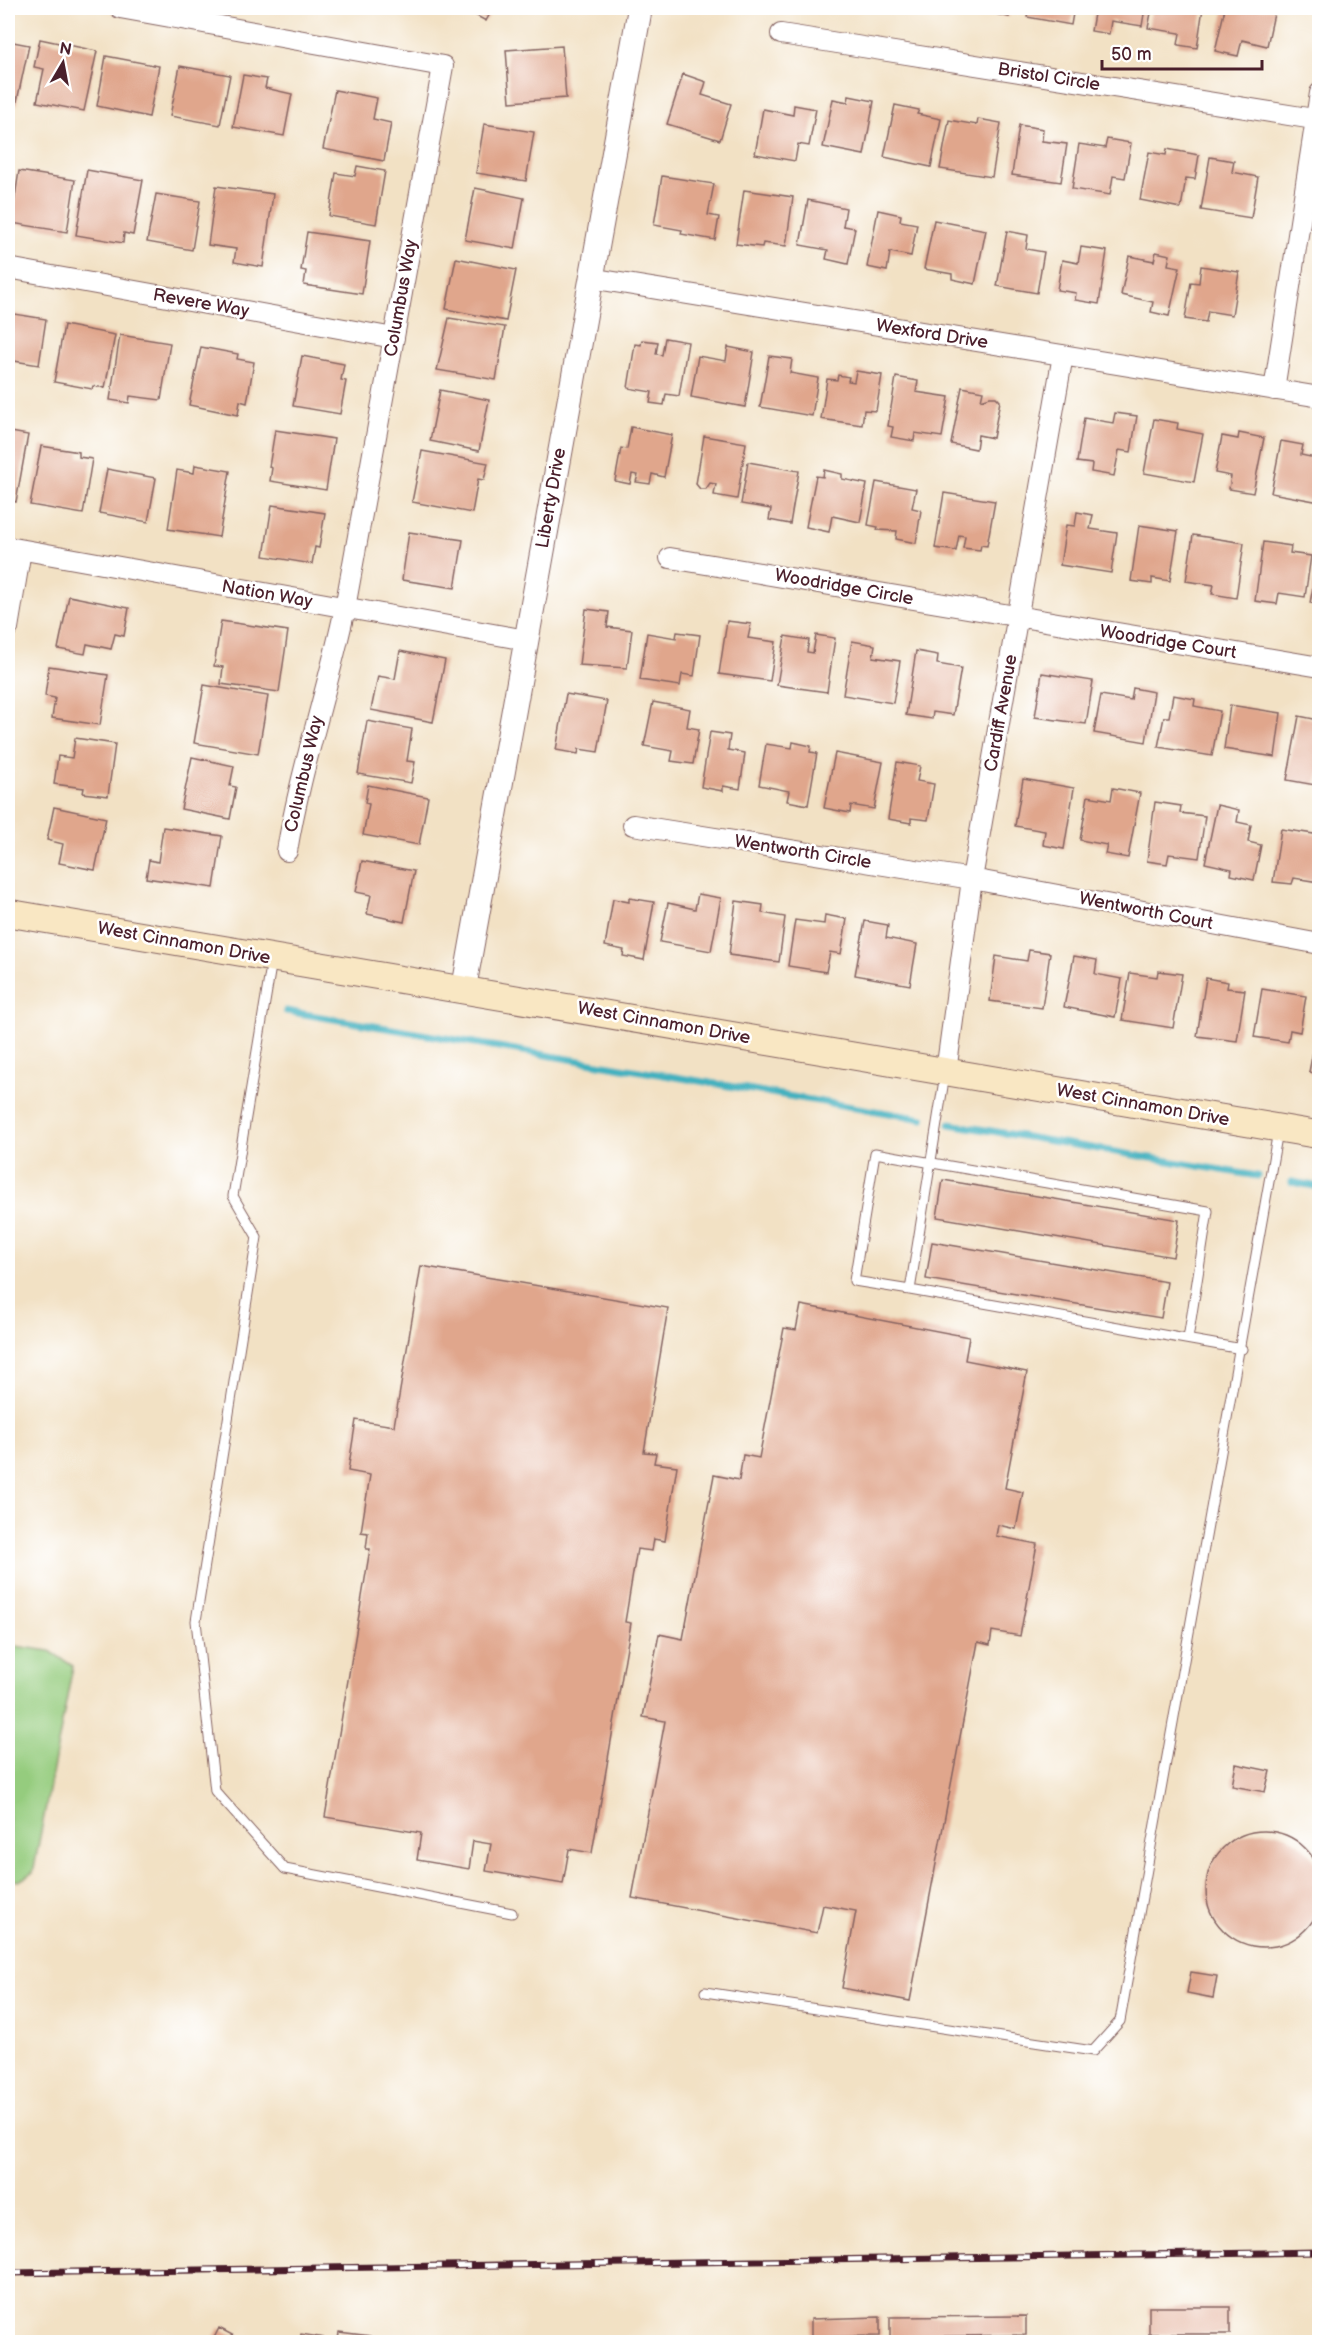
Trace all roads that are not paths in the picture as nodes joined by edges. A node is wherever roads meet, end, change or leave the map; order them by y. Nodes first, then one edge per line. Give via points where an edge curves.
1 (120, 8) edge
2 (640, 8) edge
3 (781, 34) dead end
4 (1320, 93) edge
5 (1318, 120) edge
6 (8, 268) edge
7 (590, 278) junction
8 (394, 338) junction
9 (1063, 355) junction
10 (1274, 390) junction
11 (1320, 397) edge
12 (14, 548) edge
13 (670, 558) dead end
14 (345, 608) junction
15 (1017, 617) junction
16 (8, 628) edge
17 (526, 640) junction
18 (1320, 667) edge
19 (633, 825) dead end
20 (287, 850) dead end
21 (972, 879) junction
22 (8, 913) edge
23 (1320, 944) edge
24 (273, 958) junction
25 (464, 988) junction
26 (946, 1072) junction
27 (1279, 1128) junction
28 (1320, 1136) edge
29 (931, 1163) junction
30 (910, 1290) junction
31 (1188, 1339) junction
32 (1242, 1348) junction
33 (512, 1913) dead end
34 (705, 1992) dead end

1 - 8 street, Columbus Way via 443,66
2 - 7 street, Liberty Drive
3 - 5 street, Bristol Circle
4 - 5 street
5 - 10 street
6 - 8 street, Revere Way
7 - 9 street, Wexford Drive
7 - 17 street, Liberty Drive
8 - 14 street, Columbus Way
9 - 10 street, Wexford Drive
9 - 15 street, Cardiff Avenue
10 - 11 street, Wexford Drive
12 - 14 street, Nation Way
12 - 16 street
13 - 15 street, Woodridge Circle
14 - 17 street, Nation Way
14 - 20 street, Columbus Way via 302,770
15 - 18 street, Woodridge Court
15 - 21 street, Cardiff Avenue
17 - 25 street, Liberty Drive
19 - 21 street, Wentworth Circle
21 - 23 street, Wentworth Court
21 - 26 street, Cardiff Avenue
22 - 24 main road, West Cinnamon Drive
24 - 25 main road, West Cinnamon Drive
24 - 33 lane via 233,1196 257,1237 196,1621 215,1791 285,1869
25 - 26 main road, West Cinnamon Drive
26 - 27 main road, West Cinnamon Drive
26 - 29 lane
27 - 28 main road, West Cinnamon Drive
27 - 32 lane
29 - 30 lane
29 - 30 lane via 875,1153 854,1281
29 - 31 lane via 1208,1211
30 - 31 lane
31 - 32 lane
32 - 34 lane via 1120,2021 1093,2051

